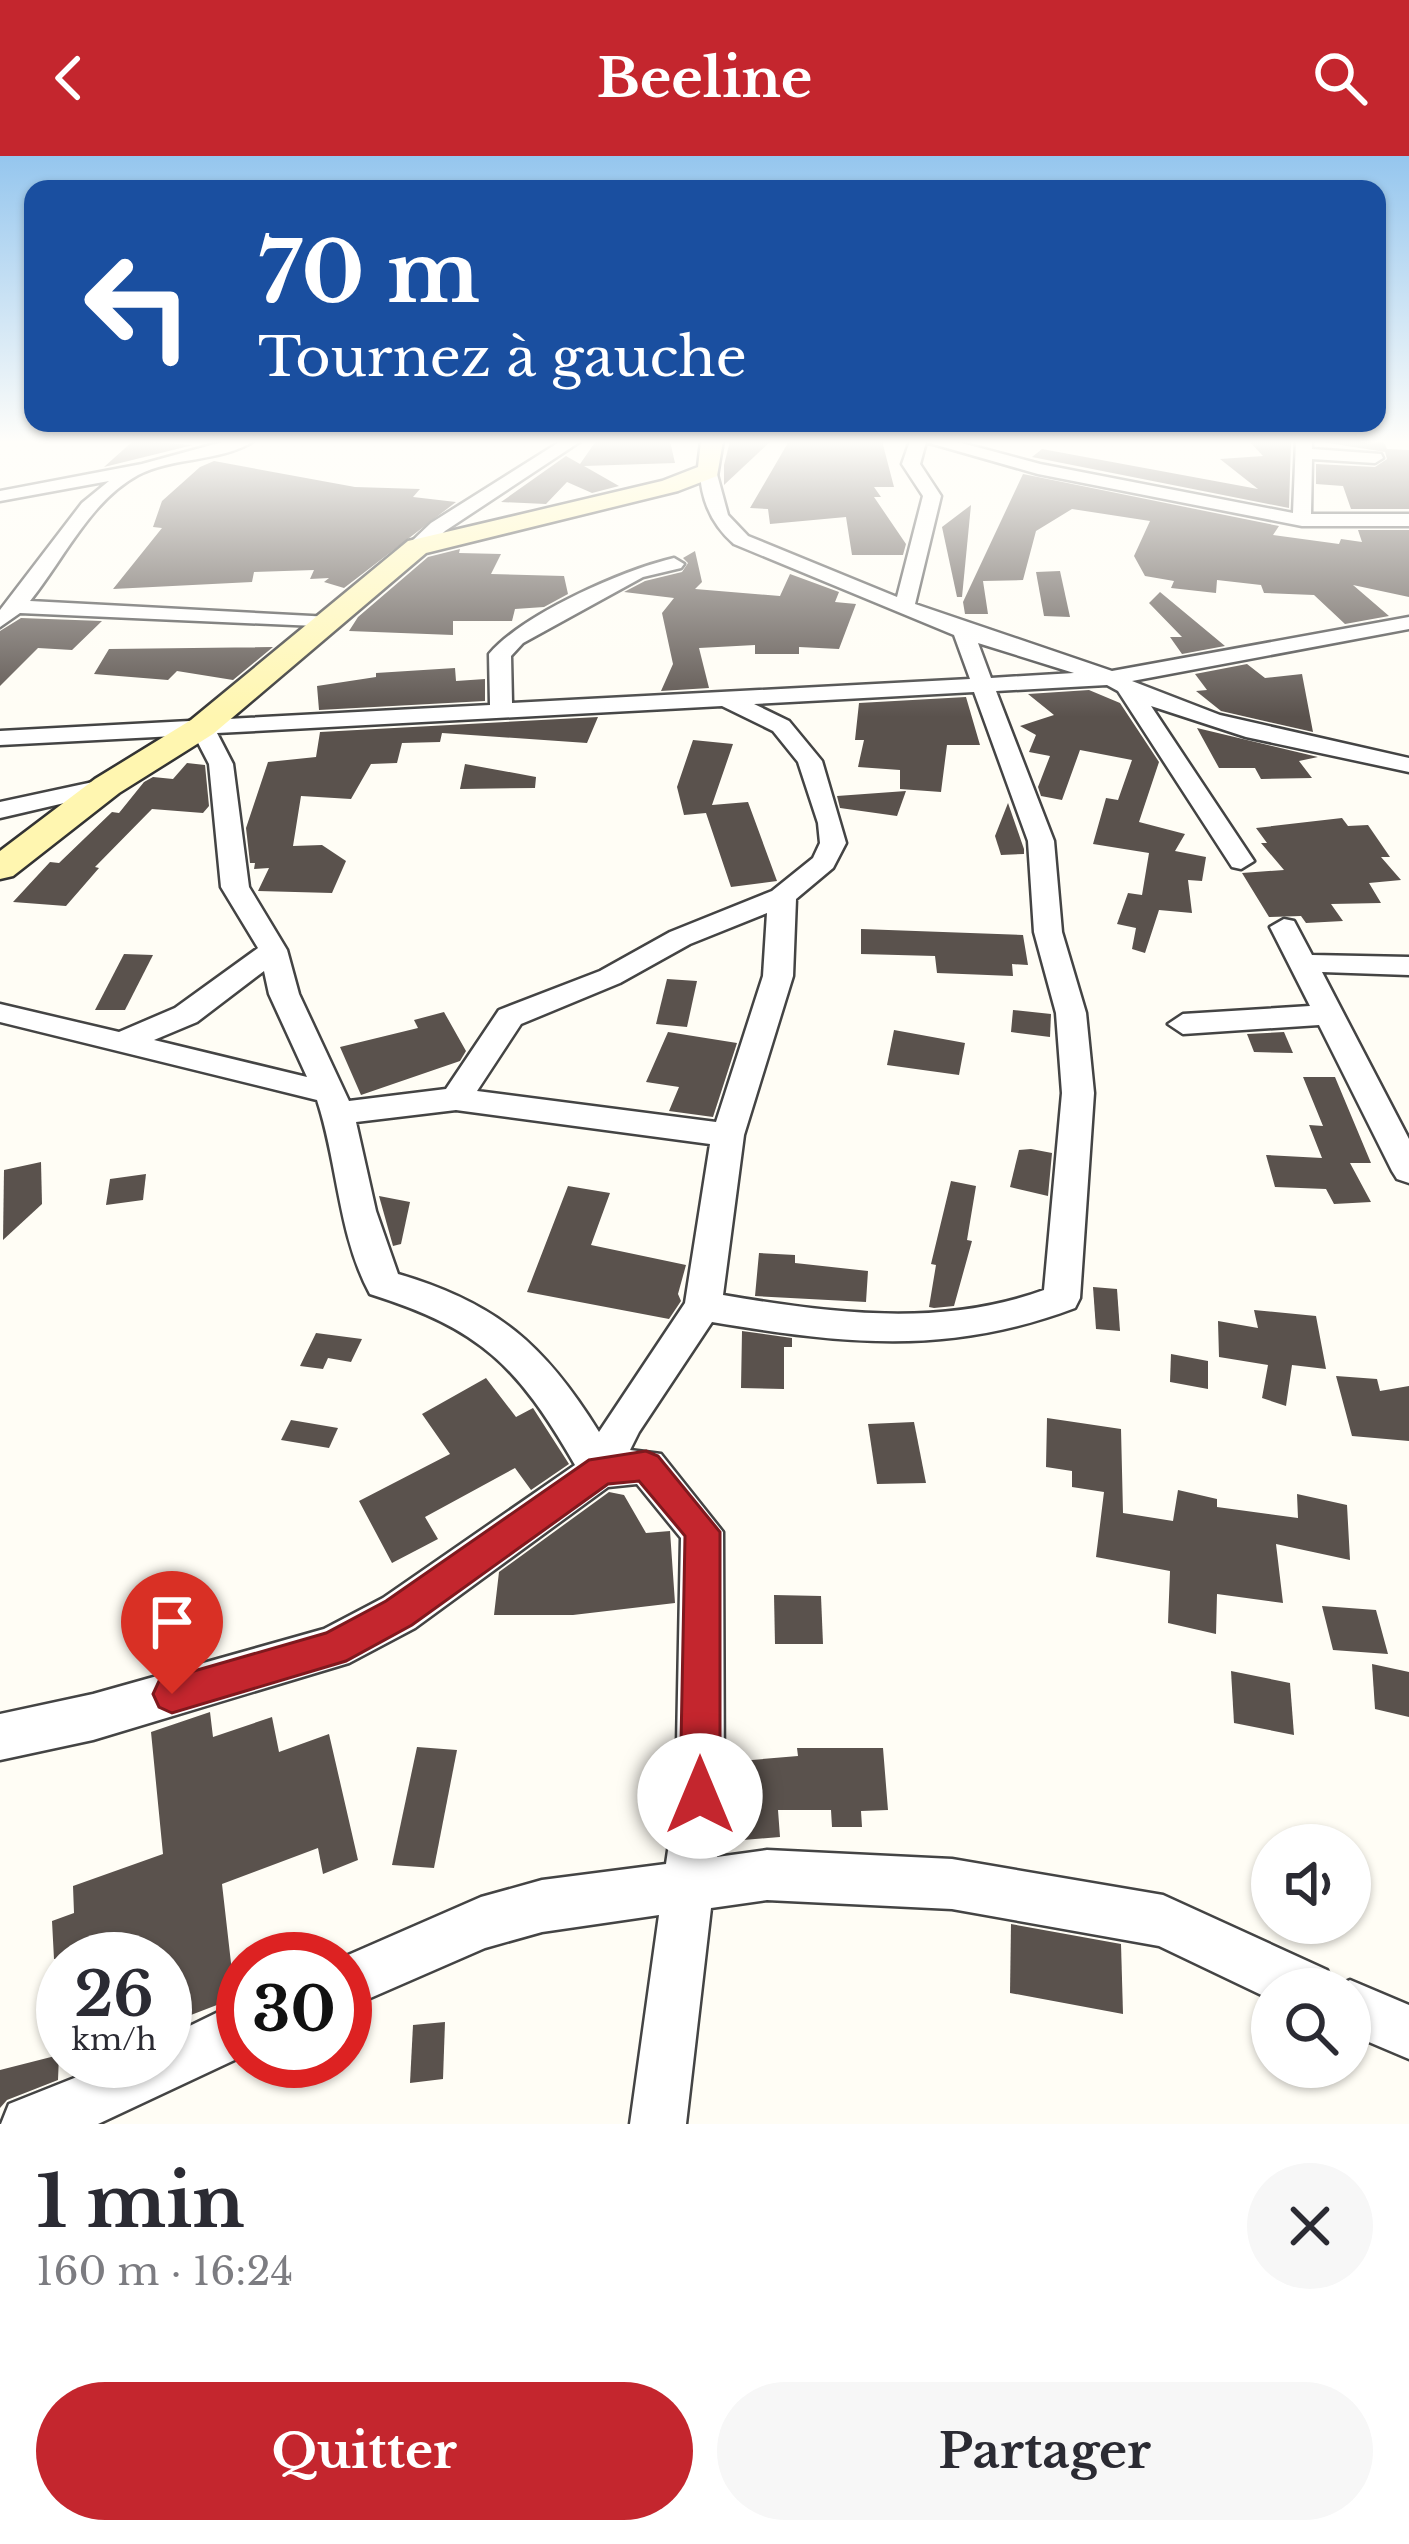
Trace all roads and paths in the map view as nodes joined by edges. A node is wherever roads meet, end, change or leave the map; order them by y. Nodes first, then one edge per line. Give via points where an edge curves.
1 (70, 533) edge
2 (432, 533) edge
3 (479, 533) edge
4 (730, 533) edge
5 (923, 533) edge
6 (417, 548) junction
7 (674, 564) dead end
8 (905, 605) junction
9 (18, 607) junction
10 (0, 621) edge
11 (331, 623) junction
12 (1409, 623) edge
13 (963, 631) junction
14 (1120, 684) junction
15 (987, 686) junction
16 (721, 698) junction
17 (501, 710) junction
18 (202, 727) junction
19 (0, 738) edge
20 (1409, 765) edge
21 (107, 786) junction
22 (0, 810) edge
23 (1241, 861) dead end
24 (0, 868) edge
25 (782, 896) junction
26 (1284, 928) dead end
27 (273, 950) junction
28 (1301, 963) junction
29 (1409, 966) edge
30 (0, 1013) edge
31 (1326, 1015) junction
32 (1183, 1024) dead end
33 (121, 1042) junction
34 (456, 1099) junction
35 (334, 1103) junction
36 (728, 1135) junction
37 (1409, 1171) edge
38 (703, 1306) junction
39 (601, 1470) junction
40 (0, 1737) edge
41 (690, 1884) junction
42 (1263, 1968) edge
43 (372, 1971) edge
44 (1371, 2016) edge
45 (1409, 2032) edge
46 (216, 2041) edge
47 (28, 2124) edge
48 (658, 2124) edge

1 - 9 street
2 - 6 street
3 - 6 street
4 - 8 street
5 - 8 street
6 - 11 street
7 - 17 street via 636,573 516,639 500,654
8 - 13 street
9 - 10 street
9 - 11 street
11 - 18 street
12 - 14 street
13 - 14 street
13 - 15 street
14 - 15 street
14 - 20 street via 1294,739
14 - 23 street
15 - 16 street
15 - 38 street via 1041,841 1048,932 1071,1013 1078,1093 1062,1298 990,1325 899,1329
16 - 17 street
16 - 25 street via 798,742 825,798 833,843 824,862
17 - 18 street
18 - 19 street
18 - 21 street
18 - 27 street via 221,764 235,887
21 - 22 street
21 - 24 street
25 - 34 street via 510,1017
25 - 36 street via 778,976
26 - 28 street
27 - 33 street via 186,1015
27 - 35 street via 284,994
28 - 29 street
28 - 31 street
30 - 33 street
31 - 32 street
31 - 37 street
33 - 35 street
34 - 35 street
34 - 36 street
35 - 39 street via 383,1284 437,1298 497,1330 547,1380
36 - 38 street
38 - 39 street via 624,1421
39 - 40 street via 399,1613 333,1648
39 - 41 street via 646,1466 702,1532 700,1796
41 - 42 street via 767,1875 976,1888 1163,1921
41 - 43 street via 542,1906
41 - 48 street
44 - 45 street
46 - 47 street

